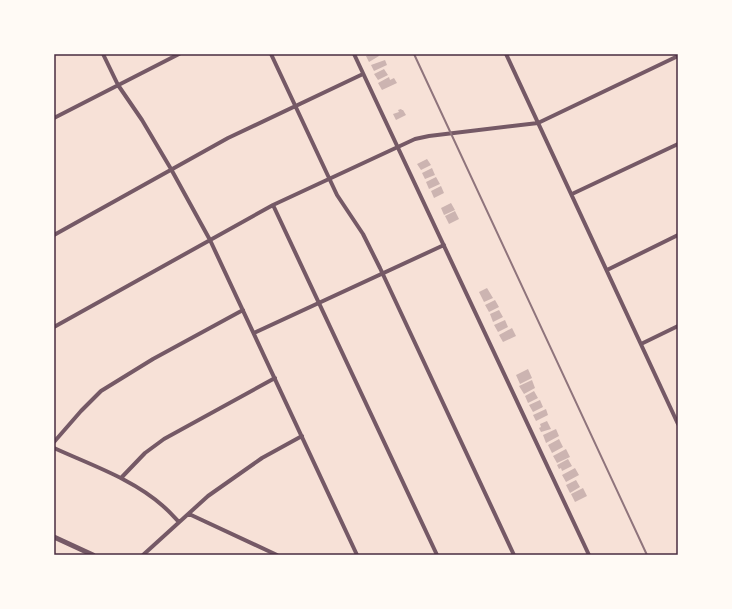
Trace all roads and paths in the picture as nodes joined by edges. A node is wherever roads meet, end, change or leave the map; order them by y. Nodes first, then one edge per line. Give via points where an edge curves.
1 (103, 54) edge
2 (179, 54) edge
3 (271, 54) edge
4 (354, 54) edge
5 (508, 55) edge
6 (678, 56) edge
7 (363, 74) junction
8 (118, 85) junction
9 (295, 107) junction
10 (54, 118) edge
11 (538, 123) junction
12 (678, 144) edge
13 (398, 146) junction
14 (172, 169) junction
15 (329, 179) junction
16 (572, 194) junction
17 (273, 206) junction
18 (54, 235) edge
19 (678, 235) edge
20 (210, 240) junction
21 (444, 245) junction
22 (607, 270) junction
23 (382, 273) junction
24 (319, 303) junction
25 (243, 310) junction
26 (678, 326) edge
27 (54, 327) edge
28 (254, 333) junction
29 (641, 344) junction
30 (275, 378) junction
31 (677, 418) edge
32 (678, 424) edge
33 (302, 436) junction
34 (54, 442) edge
35 (54, 448) edge
36 (121, 478) junction
37 (189, 514) junction
38 (178, 522) junction
39 (54, 537) edge
40 (93, 555) edge
41 (143, 555) edge
42 (276, 555) edge
43 (357, 555) edge
44 (437, 555) edge
45 (514, 555) edge
46 (589, 555) edge

1 - 8 street
2 - 8 street
3 - 9 street
4 - 7 street
5 - 11 street
6 - 11 street
7 - 9 street
7 - 13 street
8 - 10 street
8 - 14 street
9 - 14 street via 228,138
9 - 15 street
11 - 13 street via 429,136
11 - 16 street
12 - 16 street
13 - 15 street
13 - 21 street
14 - 18 street
14 - 20 street
15 - 17 street
15 - 23 street via 363,234
16 - 22 street
17 - 20 street
17 - 24 street
19 - 22 street
20 - 25 street
20 - 27 street
21 - 23 street
21 - 46 street
22 - 29 street
23 - 24 street
23 - 45 street
24 - 28 street
24 - 44 street
25 - 28 street
25 - 34 street via 153,359 101,391
26 - 29 street
28 - 30 street
29 - 31 street
30 - 33 street
30 - 36 street via 164,439 145,453
31 - 32 street
33 - 37 street via 262,458 208,496
33 - 43 street
35 - 36 street
36 - 38 street via 163,506
37 - 38 street
37 - 42 street
38 - 41 street
39 - 40 street

